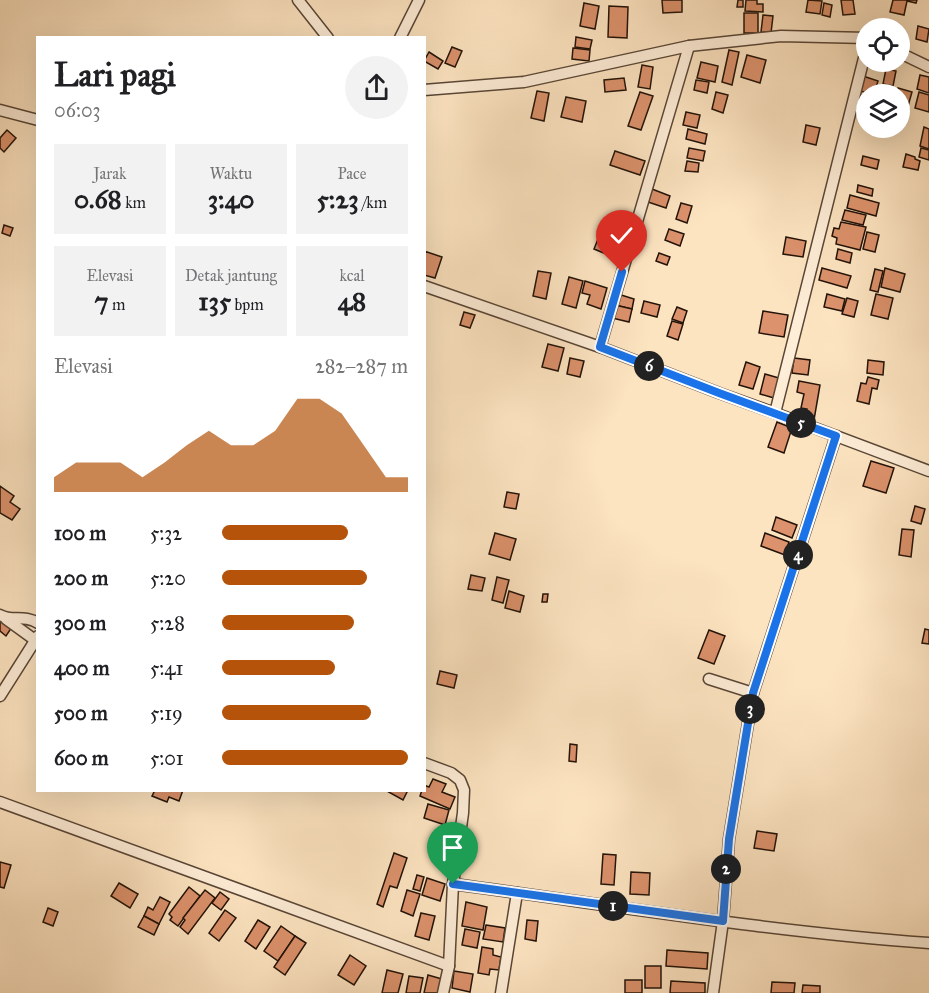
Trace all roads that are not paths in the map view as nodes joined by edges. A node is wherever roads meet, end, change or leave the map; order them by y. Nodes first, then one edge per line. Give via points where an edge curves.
1 (298, 0) edge
2 (419, 0) edge
3 (326, 36) edge
4 (401, 36) edge
5 (856, 38) edge
6 (689, 46) junction
7 (910, 58) edge
8 (929, 67) edge
9 (860, 72) edge
10 (426, 90) edge
11 (0, 110) edge
12 (36, 119) edge
13 (426, 287) edge
14 (600, 347) junction
15 (775, 413) junction
16 (836, 436) junction
17 (929, 471) edge
18 (3, 617) edge
19 (36, 622) edge
20 (36, 638) edge
21 (709, 679) dead end
22 (753, 693) junction
23 (0, 694) edge
24 (426, 764) edge
25 (0, 802) edge
26 (453, 884) junction
27 (517, 893) junction
28 (723, 921) junction
29 (929, 943) edge
30 (448, 966) junction
31 (443, 993) edge
32 (501, 993) edge
33 (713, 993) edge

1 - 3 street
2 - 4 street
5 - 6 street via 781,36
6 - 10 street via 524,82
6 - 14 street
7 - 8 street
9 - 15 street
11 - 12 street
13 - 14 street
14 - 15 street
15 - 16 street
16 - 17 street
16 - 22 street
18 - 19 street
18 - 20 street
20 - 23 street
21 - 22 street
22 - 28 street via 729,839
24 - 26 street via 451,773 464,790
25 - 30 street
26 - 27 street
26 - 30 street
27 - 28 street
27 - 32 street
28 - 29 street
28 - 33 street
30 - 31 street

